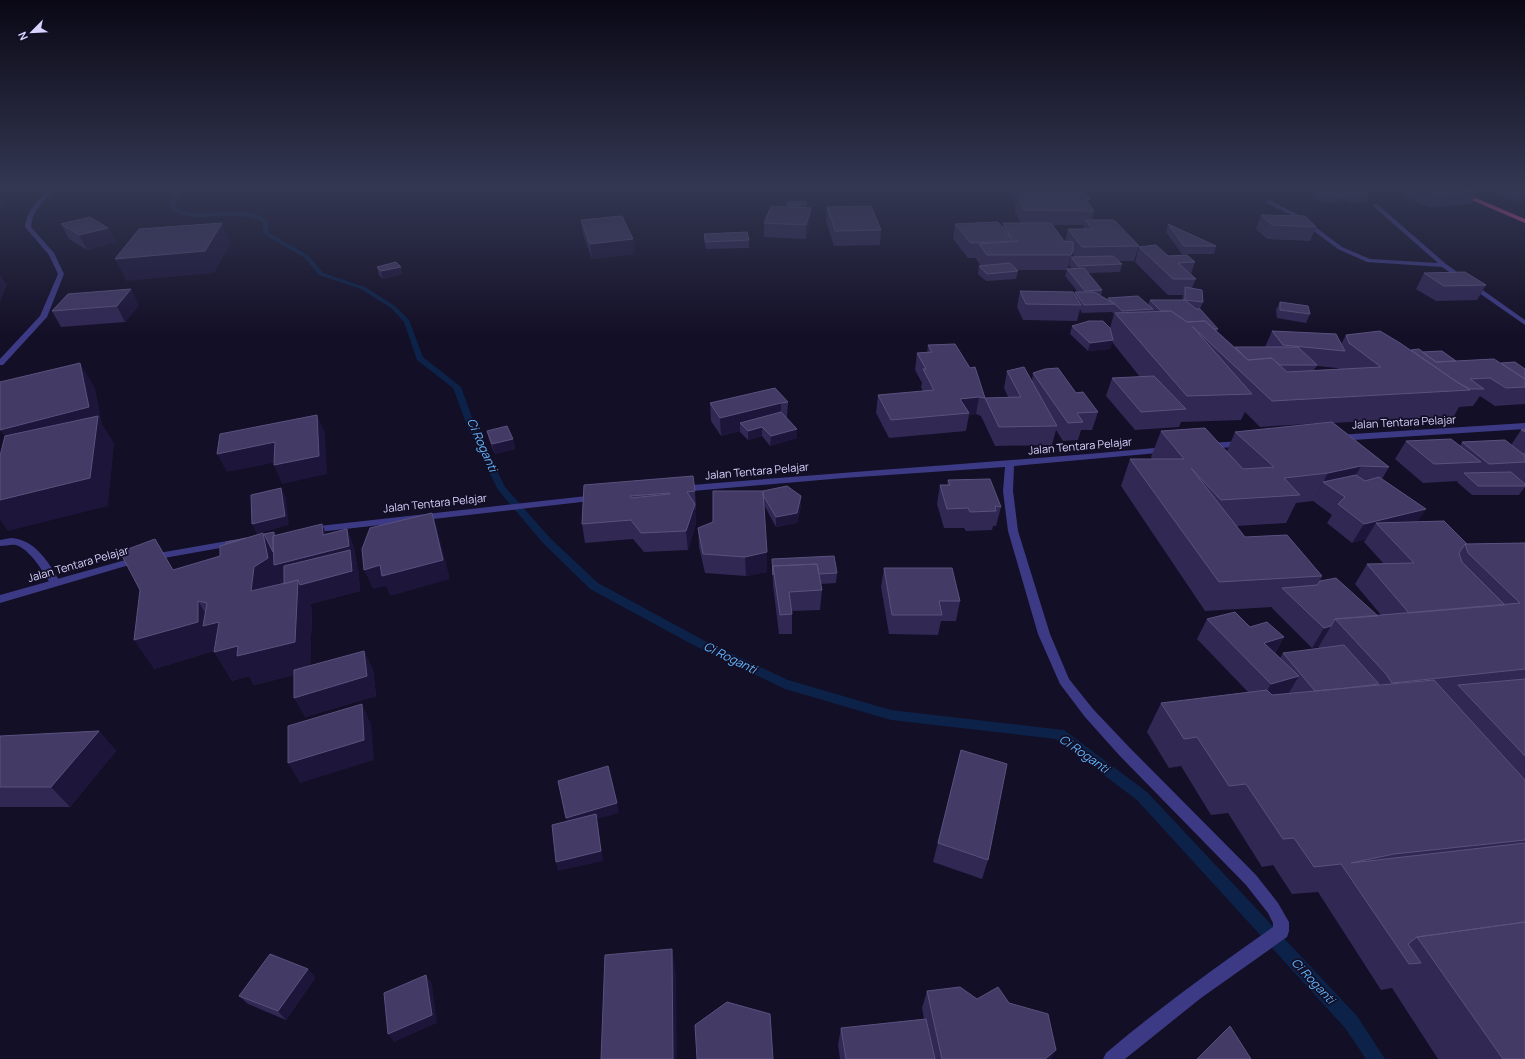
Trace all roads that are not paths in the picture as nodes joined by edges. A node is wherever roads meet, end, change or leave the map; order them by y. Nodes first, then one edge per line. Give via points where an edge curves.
1 (35, 235) edge
2 (1323, 235) edge
3 (1410, 235) edge
4 (1444, 265) junction
5 (1525, 323) edge
6 (0, 363) edge
7 (1525, 426) edge
8 (1329, 438) edge
9 (1251, 443) edge
10 (1197, 447) edge
11 (1175, 449) edge
12 (1010, 464) junction
13 (675, 490) edge
14 (605, 498) edge
15 (300, 532) edge
16 (245, 541) edge
17 (0, 543) edge
18 (56, 582) junction
19 (0, 599) edge
20 (1112, 1059) edge

1 - 6 street via 52,254 61,274 43,317
2 - 4 street via 1340,248 1369,261
3 - 4 street
4 - 5 street
7 - 8 street, Jalan Tentara Pelajar
9 - 10 street
11 - 12 street, Jalan Tentara Pelajar
12 - 13 street, Jalan Tentara Pelajar
12 - 20 street via 1008,491 1013,531 1044,634 1064,682 1124,752 1251,880 1281,922 1281,931 1222,971
14 - 15 street, Jalan Tentara Pelajar
16 - 18 street, Jalan Tentara Pelajar via 136,560
17 - 18 street via 21,543 43,563
18 - 19 street, Jalan Tentara Pelajar

